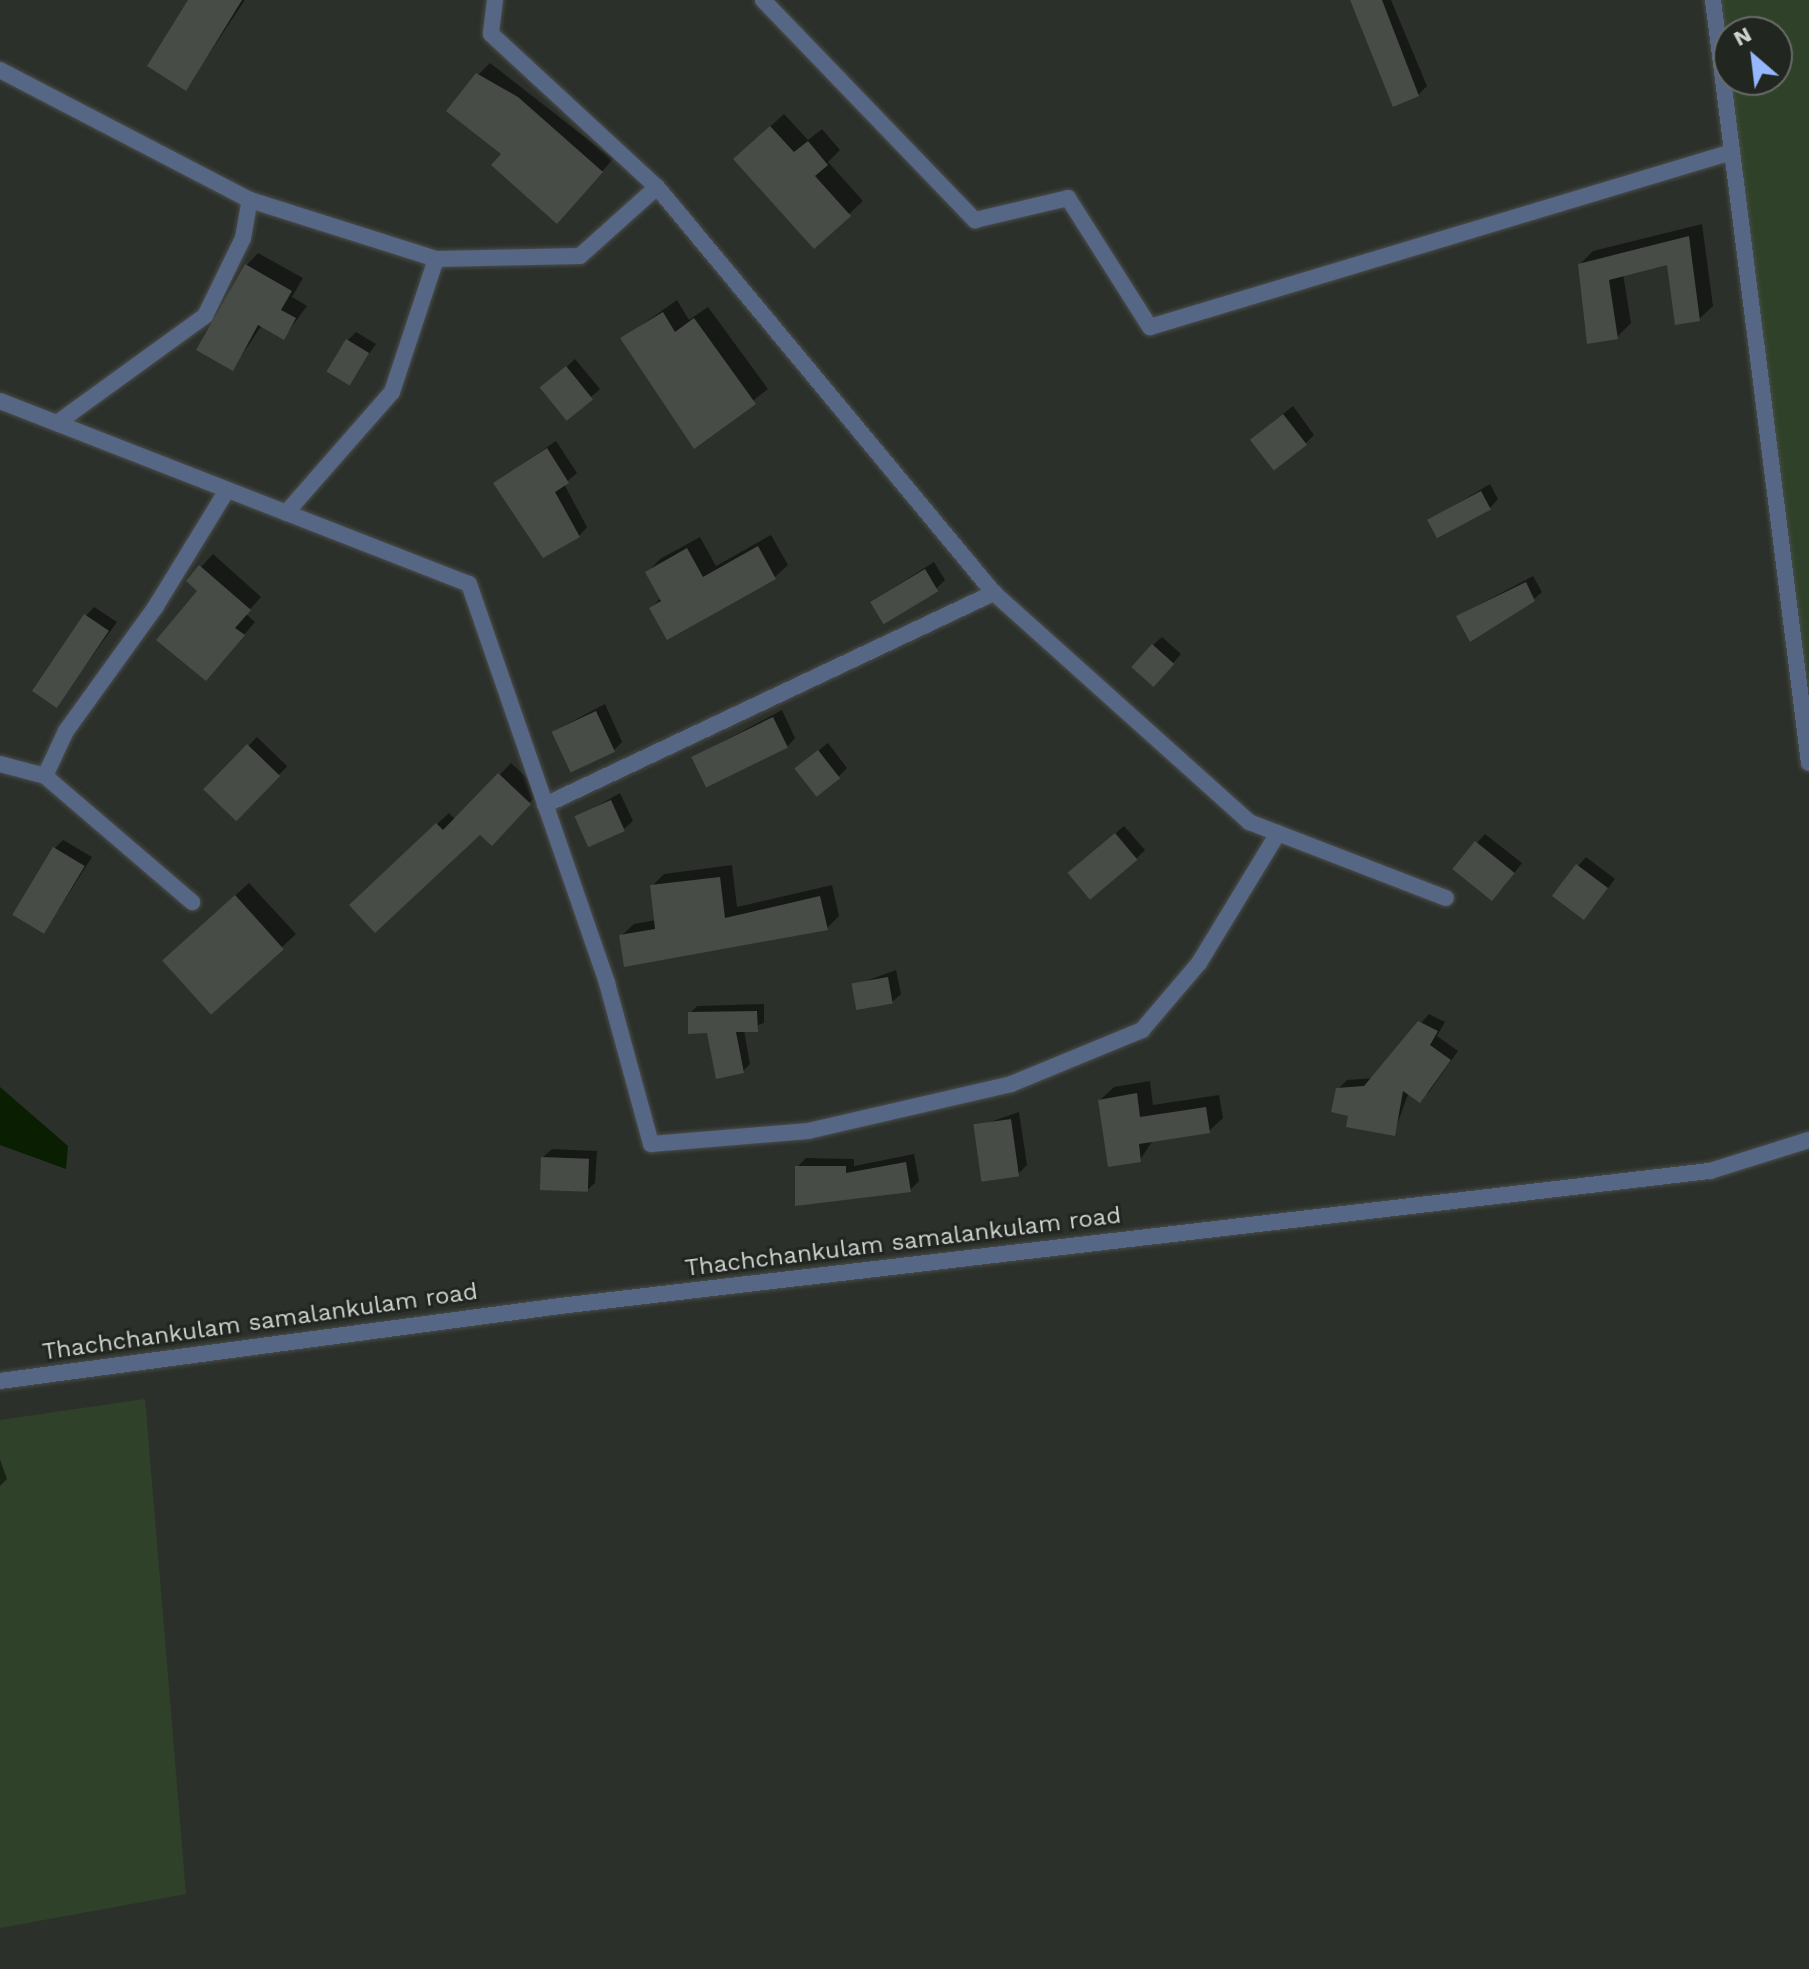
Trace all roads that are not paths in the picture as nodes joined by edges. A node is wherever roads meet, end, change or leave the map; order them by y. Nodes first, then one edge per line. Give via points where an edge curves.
1 (495, 0) edge
2 (763, 0) edge
3 (1713, 0) edge
4 (0, 70) edge
5 (1732, 152) junction
6 (657, 187) junction
7 (250, 200) junction
8 (436, 259) junction
9 (0, 401) edge
10 (57, 423) junction
11 (227, 490) junction
12 (286, 513) junction
13 (994, 593) junction
14 (1809, 763) edge
15 (0, 764) edge
16 (45, 776) junction
17 (545, 805) junction
18 (1278, 833) junction
19 (1446, 898) dead end
20 (192, 902) dead end
21 (1809, 1140) edge
22 (0, 1381) edge

1 - 6 street via 491,34
2 - 5 street via 975,220 1068,198 1150,327
3 - 5 street
4 - 7 street
5 - 14 street
6 - 8 street via 580,256
6 - 13 street
7 - 8 street
7 - 10 street via 243,238 205,316
8 - 12 street via 392,392
9 - 10 street
10 - 11 street
11 - 12 street
11 - 16 street via 156,606 66,731
12 - 17 street via 469,584
13 - 17 street
13 - 18 street via 1249,822
15 - 16 street
16 - 20 street
17 - 18 street via 651,1144 808,1131 1011,1084 1142,1030 1199,963
18 - 19 street
21 - 22 street, Thachchankulam samalankulam road via 1710,1171 560,1306

